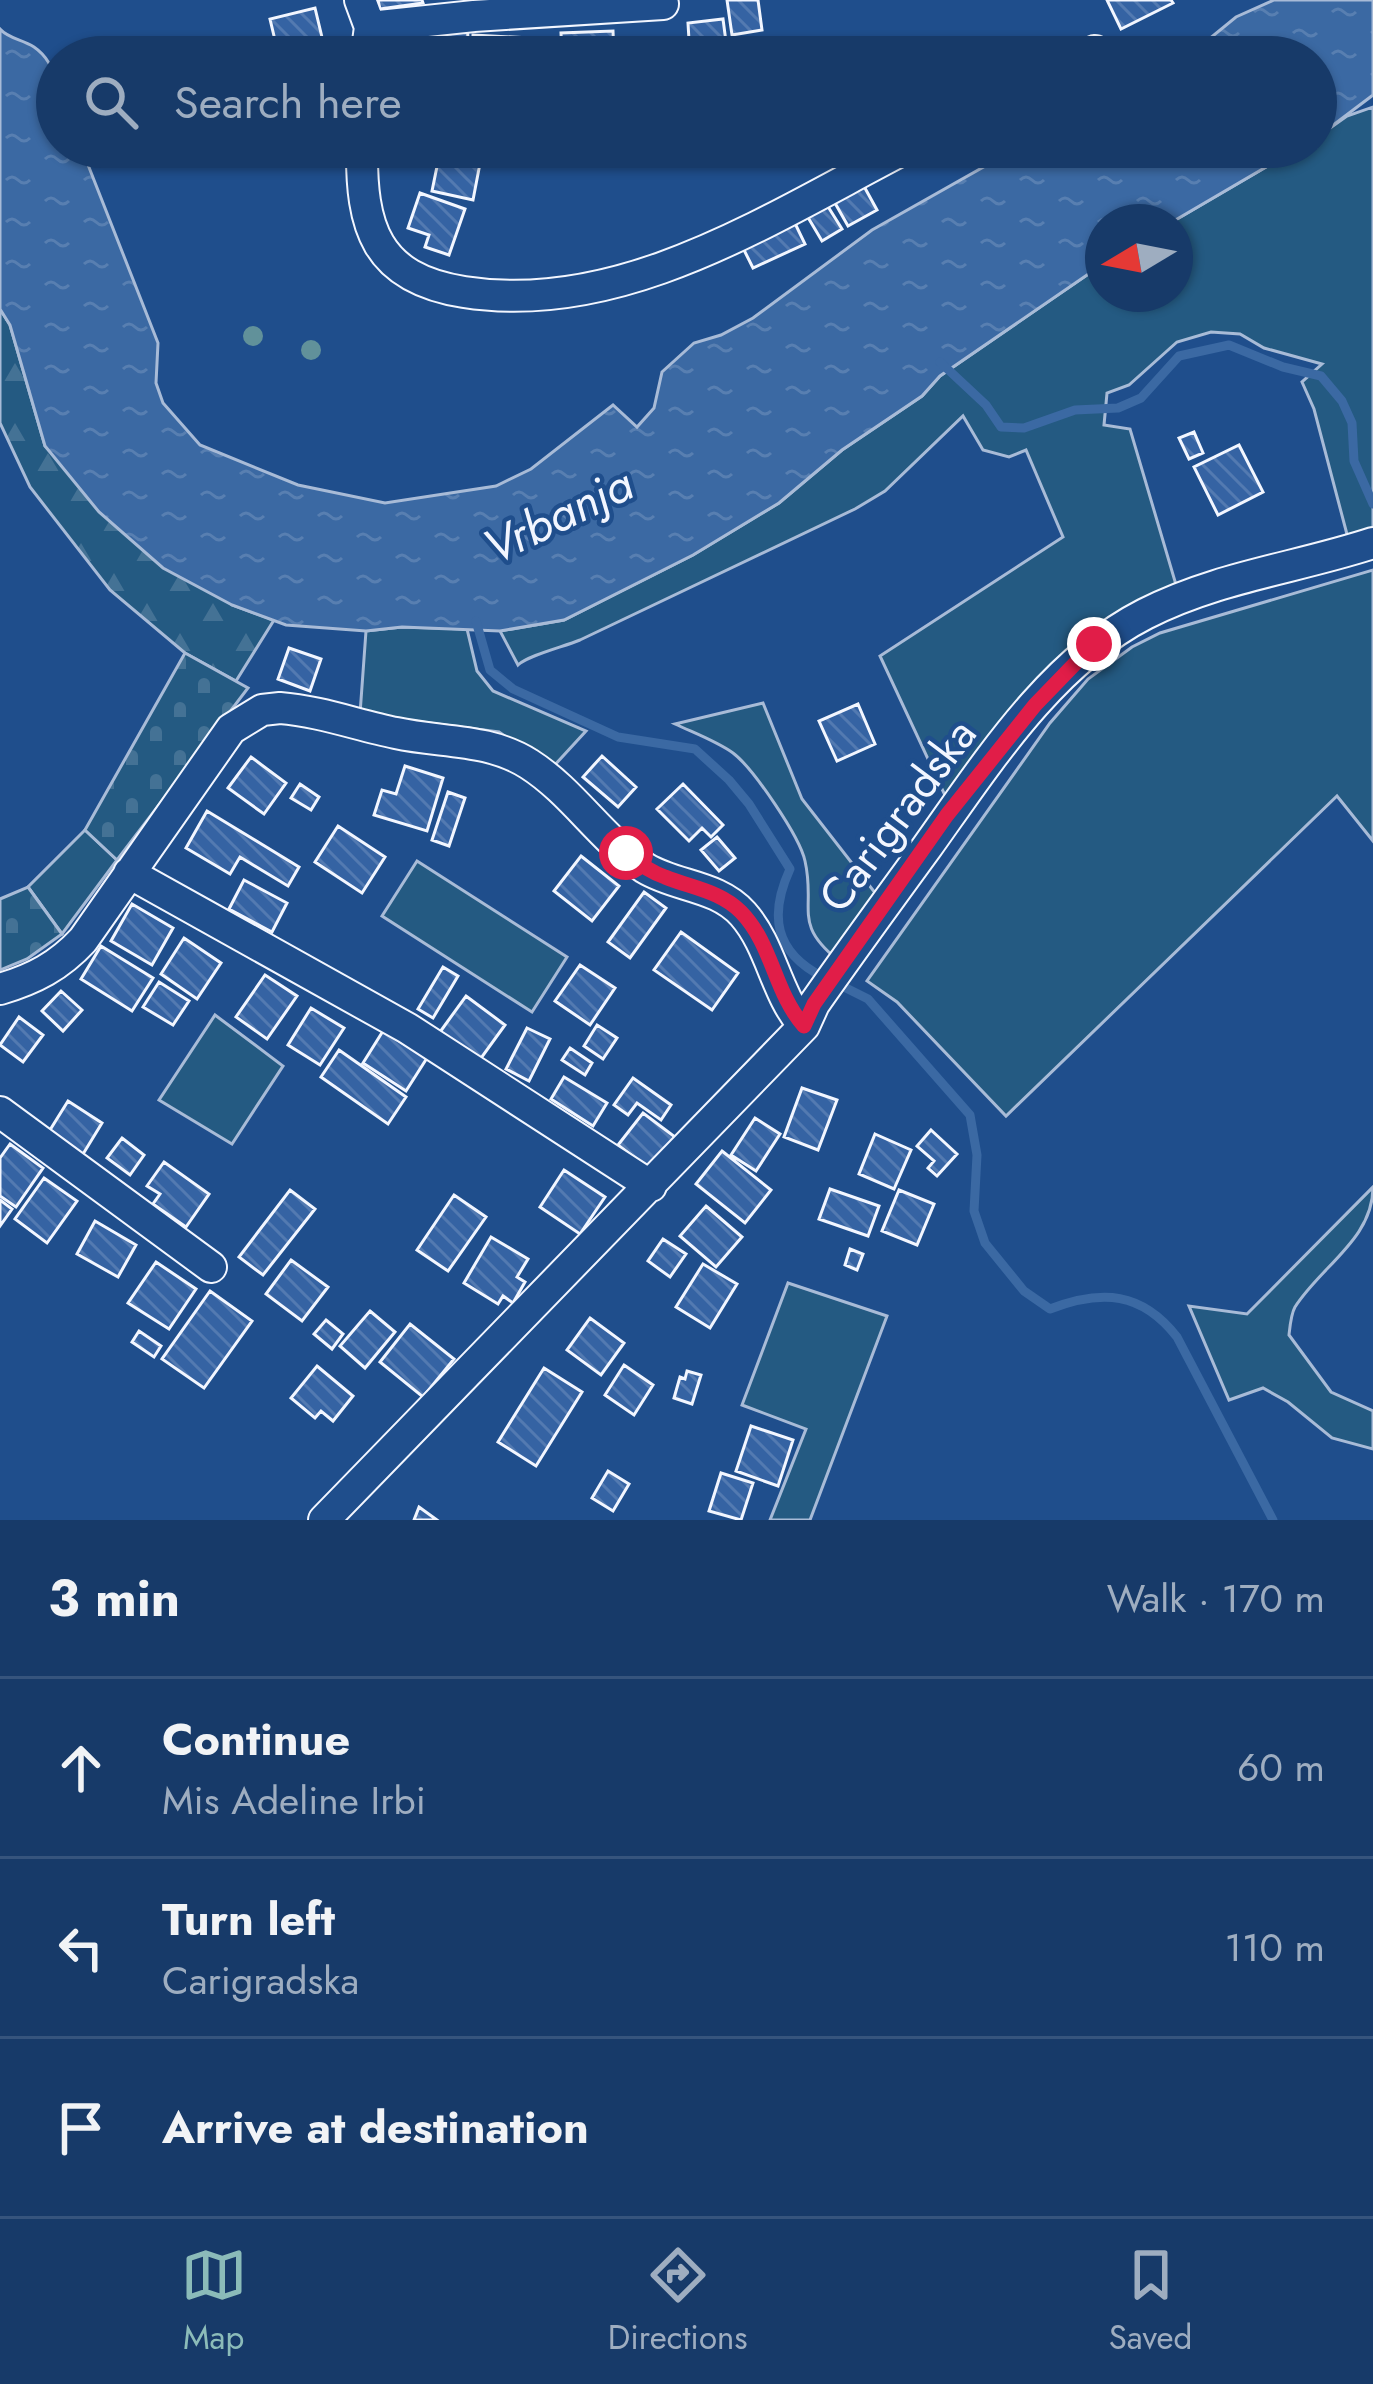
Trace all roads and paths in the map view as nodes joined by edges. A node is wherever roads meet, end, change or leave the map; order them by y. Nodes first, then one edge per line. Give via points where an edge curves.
1 (663, 4) dead end
2 (366, 28) edge
3 (362, 168) edge
4 (866, 168) edge
5 (1367, 545) edge
6 (129, 873) junction
7 (0, 989) edge
8 (809, 1015) junction
9 (0, 1112) edge
10 (651, 1186) junction
11 (211, 1267) dead end
12 (324, 1520) edge

1 - 2 street
3 - 4 street via 366,220 405,272 501,298 612,284 697,253
5 - 8 street, Carigradska via 1184,596 1094,644 947,815
6 - 7 street via 66,958
6 - 8 street via 230,729 262,710 476,743 556,784 647,869 711,892 742,913 788,1008
6 - 10 street via 407,1028
8 - 10 street, Carigradska
9 - 11 street
10 - 12 street, Carigradska

